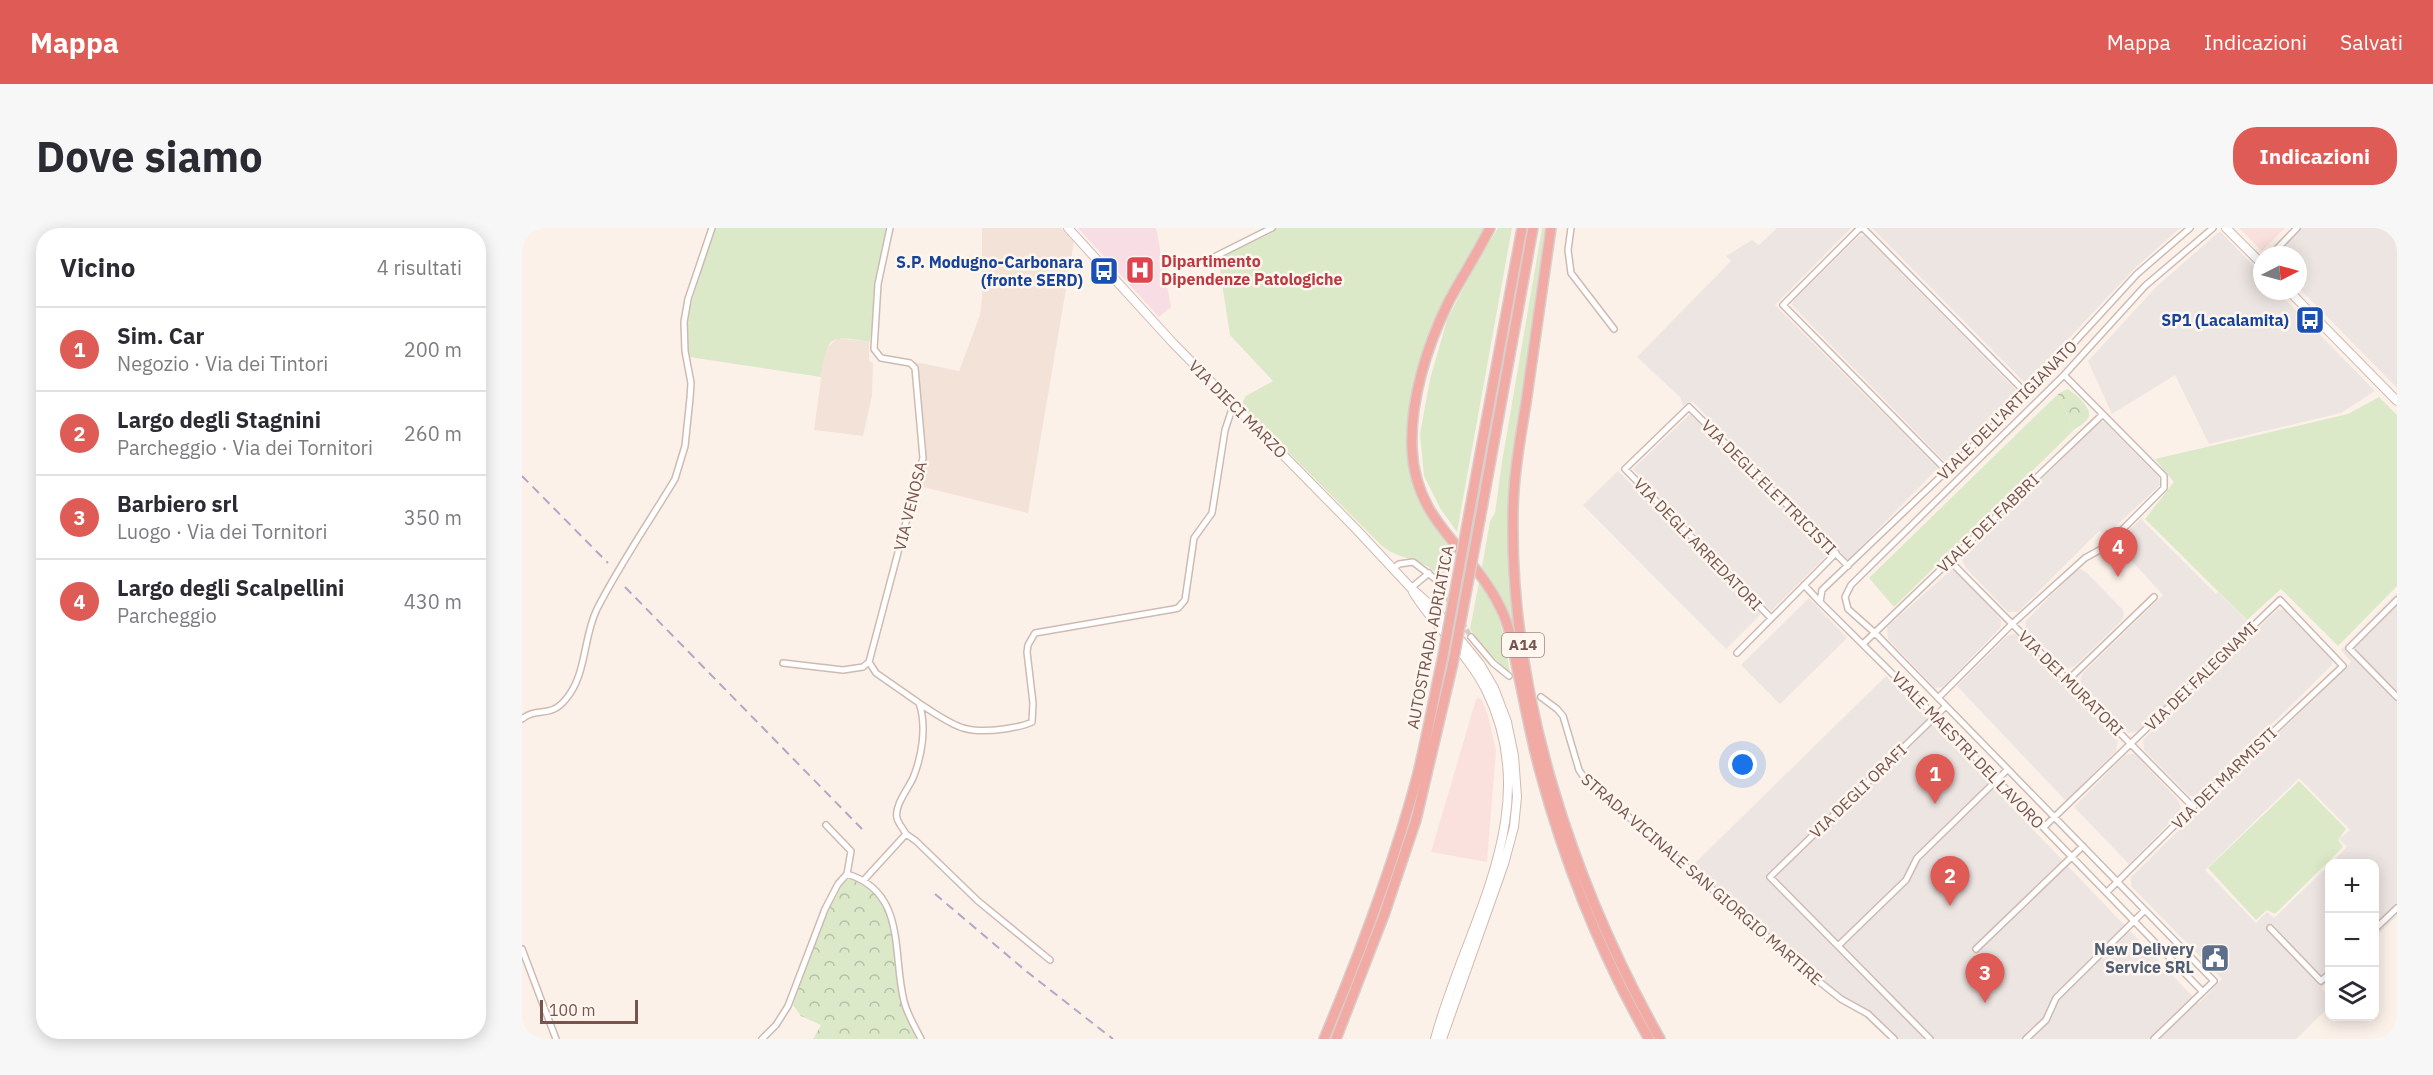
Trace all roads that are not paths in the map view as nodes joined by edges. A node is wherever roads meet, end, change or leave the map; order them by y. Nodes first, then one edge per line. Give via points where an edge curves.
1 (712, 228) edge
2 (890, 228) edge
3 (1068, 228) edge
4 (1272, 228) edge
5 (1490, 228) edge
6 (1522, 228) edge
7 (1533, 228) edge
8 (1551, 228) edge
9 (1571, 228) edge
10 (1862, 228) edge
11 (2190, 228) edge
12 (2213, 228) edge
13 (2226, 228) edge
14 (2297, 228) edge
15 (2280, 246) edge
16 (2253, 255) edge
17 (1214, 257) dead end
18 (2298, 300) edge
19 (1614, 329) dead end
20 (2064, 375) junction
21 (2027, 394) junction
22 (2397, 401) edge
23 (1233, 406) junction
24 (1689, 407) joint
25 (2102, 415) junction
26 (1947, 471) junction
27 (1836, 553) junction
28 (1949, 560) junction
29 (1848, 566) junction
30 (1393, 569) junction
31 (1429, 573) junction
32 (1804, 585) junction
33 (1411, 588) junction
34 (1443, 591) tunnel mouth
35 (2154, 597) dead end
36 (2280, 600) joint
37 (2397, 600) edge
38 (1820, 602) junction
39 (1848, 609) joint
40 (1771, 618) junction
41 (2012, 624) junction
42 (1875, 633) junction
43 (1471, 637) tunnel mouth
44 (1864, 643) junction
45 (1737, 653) dead end
46 (783, 663) dead end
47 (870, 665) junction
48 (1509, 676) dead end
49 (2068, 680) junction
50 (1541, 697) dead end
51 (2397, 697) edge
52 (1938, 699) junction
53 (919, 703) junction
54 (1946, 706) junction
55 (1935, 716) junction
56 (522, 719) edge
57 (2130, 743) junction
58 (2007, 770) junction
59 (1997, 780) junction
60 (2193, 807) junction
61 (2054, 818) junction
62 (826, 825) dead end
63 (2044, 828) junction
64 (906, 834) junction
65 (2083, 846) junction
66 (2073, 857) junction
67 (847, 874) junction
68 (864, 880) junction
69 (2118, 883) junction
70 (2107, 892) junction
71 (2397, 908) edge
72 (2144, 911) junction
73 (2134, 921) junction
74 (2379, 925) edge
75 (2270, 928) dead end
76 (1839, 945) junction
77 (522, 949) edge
78 (1976, 949) dead end
79 (1050, 960) dead end
80 (2325, 977) edge
81 (2203, 992) junction
82 (556, 1039) edge
83 (762, 1039) edge
84 (921, 1039) edge
85 (1324, 1039) edge
86 (1336, 1039) edge
87 (1435, 1039) edge
88 (1442, 1039) edge
89 (1649, 1039) edge
90 (1660, 1039) edge
91 (1894, 1039) edge
92 (1930, 1039) edge
93 (2026, 1039) edge
94 (2154, 1039) edge

1 - 56 street via 684,322 691,383 682,463 597,610 582,667 567,698 556,710
2 - 47 street, VIA VENOSA via 878,284 874,349 881,358 910,363 915,368 923,458
3 - 23 main road, VIA DIECI MARZO
4 - 17 street
5 - 89 highway, A14 via 1448,303 1431,345 1418,393 1412,447 1417,482 1428,508 1494,597 1505,619 1541,776 1575,882 1617,979
6 - 85 highway, AUTOSTRADA ADRIATICA, bridge via 1443,656 1417,775 1372,919
7 - 86 highway, AUTOSTRADA ADRIATICA, bridge via 1453,663 1416,820 1381,926
8 - 90 highway, A14 via 1514,492 1515,570 1522,640 1548,765 1578,862 1611,942
9 - 19 street via 1571,273
10 - 21 street
10 - 26 street via 1783,305
11 - 21 street, VIALE DELL'ARTIGIANATO via 2137,274
12 - 20 street, VIALE DELL'ARTIGIANATO via 2145,286
13 - 16 main road
14 - 15 street
18 - 22 main road
20 - 25 street
20 - 39 street, VIALE DELL'ARTIGIANATO via 1851,585 1845,597
21 - 26 street, VIALE DELL'ARTIGIANATO
23 - 30 main road, VIA DIECI MARZO
23 - 53 street via 1225,430 1212,513 1194,538 1182,604 1174,609 1035,633 1027,652 1032,722 1024,726 983,732 967,730
24 - 27 street, VIA DEGLI ELETTRICISTI
24 - 40 street, VIA DEGLI ARREDATORI via 1625,469
25 - 28 street, VIALE DEI FABBRI
25 - 41 street via 2164,476 2163,488 2105,547 2085,558
26 - 29 street, VIALE DELL'ARTIGIANATO
27 - 29 street, VIA DEGLI ELETTRICISTI
27 - 32 street
28 - 41 street, VIA DEI MURATORI
28 - 42 street, VIALE DEI FABBRI
29 - 38 street, VIALE DELL'ARTIGIANATO via 1822,590
30 - 31 street via 1413,562
30 - 33 main road, VIA DIECI MARZO
31 - 33 street
31 - 34 street
32 - 38 street, VIALE MAESTRI DEL LAVORO
32 - 40 street
33 - 87 main road via 1486,689 1499,723 1509,773 1508,812 1500,854
33 - 88 main road via 1436,610 1484,669 1507,722 1515,766 1516,811 1511,842
35 - 49 street
36 - 57 street, VIA DEI FALEGNAMI
36 - 60 street, VIA DEI MARMISTI via 2343,666
37 - 51 street via 2349,648
38 - 44 street, VIALE MAESTRI DEL LAVORO
39 - 42 street, VIALE MAESTRI DEL LAVORO
40 - 45 street
41 - 49 street, VIA DEI MURATORI
41 - 52 street
42 - 44 street, VIALE DEI FABBRI
42 - 52 street, VIALE MAESTRI DEL LAVORO
43 - 48 street via 1492,663
44 - 55 street, VIALE MAESTRI DEL LAVORO
46 - 47 street via 843,670
47 - 53 street via 876,674
49 - 57 street, VIA DEI MURATORI
50 - 91 street, STRADA VICINALE SAN GIORGIO MARTIRE via 1563,716 1585,779 1816,979 1868,1014
52 - 54 street, VIALE MAESTRI DEL LAVORO
53 - 64 street via 920,756 897,810
54 - 55 street, VIA DEGLI ORAFI
54 - 58 street, VIALE MAESTRI DEL LAVORO
55 - 59 street, VIALE MAESTRI DEL LAVORO
55 - 76 street, VIA DEGLI ORAFI via 1770,877
57 - 60 street, VIA DEI MURATORI
57 - 61 street, VIA DEI FALEGNAMI
58 - 59 street
58 - 61 street, VIALE MAESTRI DEL LAVORO
59 - 63 street, VIALE MAESTRI DEL LAVORO
59 - 76 street via 1917,858 1906,880
60 - 69 street, VIA DEI MARMISTI
61 - 63 street, VIA DEI FALEGNAMI
61 - 65 street, VIALE MAESTRI DEL LAVORO
62 - 67 street via 851,851
63 - 66 street, VIALE MAESTRI DEL LAVORO
64 - 68 street
64 - 79 street via 978,901
65 - 66 street
65 - 69 street, VIALE MAESTRI DEL LAVORO
66 - 70 street, VIALE MAESTRI DEL LAVORO
66 - 78 street
67 - 68 street
67 - 83 street via 825,909 783,1015
68 - 84 street via 887,906 904,1002
69 - 70 street, VIA DEI MARMISTI
69 - 72 street, VIALE MAESTRI DEL LAVORO
70 - 73 street, VIALE MAESTRI DEL LAVORO
71 - 74 street
72 - 73 street
72 - 81 street, VIALE MAESTRI DEL LAVORO via 2214,981
73 - 81 street, VIALE MAESTRI DEL LAVORO
73 - 93 street via 2056,998 2046,1020
75 - 80 street via 2321,981
76 - 92 street
77 - 82 street
81 - 94 street

